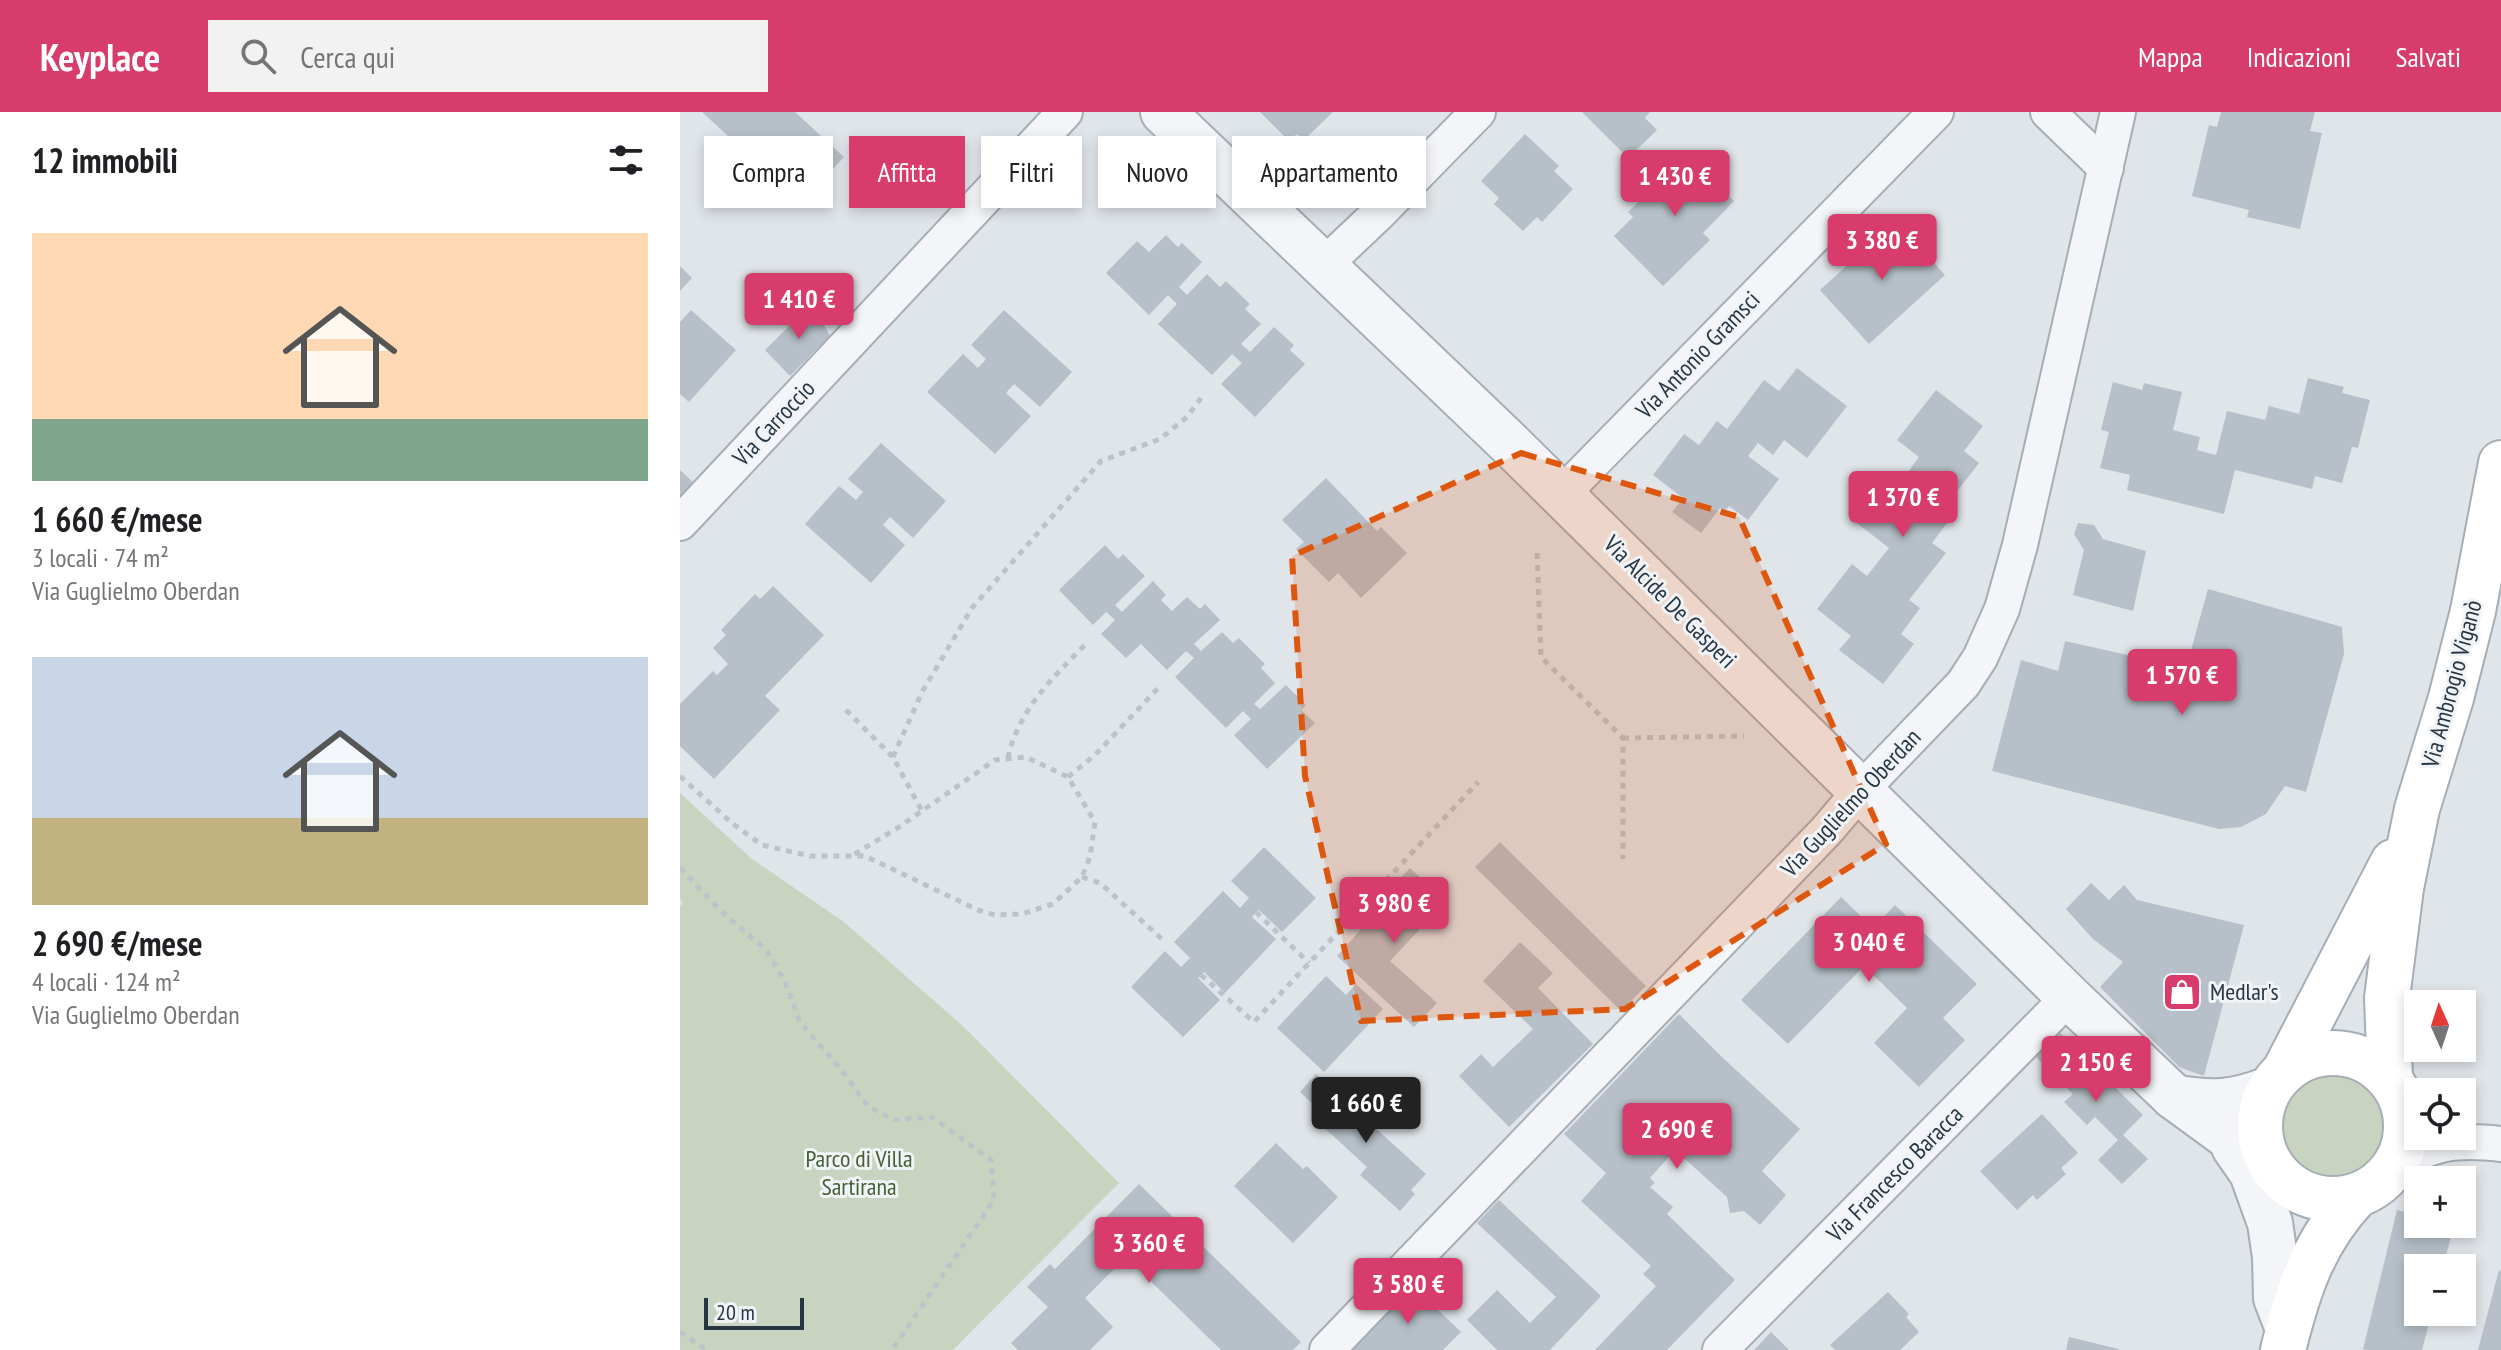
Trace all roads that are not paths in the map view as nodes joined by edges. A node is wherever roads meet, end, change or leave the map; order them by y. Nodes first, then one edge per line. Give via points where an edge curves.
1 (1065, 112) edge
2 (1163, 112) edge
3 (1478, 112) edge
4 (1936, 112) edge
5 (2048, 112) edge
6 (2118, 112) edge
7 (2106, 168) junction
8 (1323, 266) junction
9 (2501, 463) edge
10 (1561, 495) junction
11 (680, 523) edge
12 (1860, 791) junction
13 (2417, 809) junction
14 (2069, 997) junction
15 (2277, 1080) junction
16 (2402, 1090) edge
17 (2174, 1097) junction
18 (2476, 1132) edge
19 (2225, 1135) junction
20 (2501, 1143) edge
21 (2396, 1164) junction
22 (2283, 1179) junction
23 (2356, 1196) junction
24 (2285, 1340) edge
25 (1327, 1350) edge
26 (1720, 1350) edge

1 - 11 street, Via Carroccio
2 - 8 street, Via Alcide De Gasperi
3 - 8 street
4 - 10 street, Via Antonio Gramsci
5 - 7 street
6 - 7 street, Via Guglielmo Oberdan
7 - 12 street, Via Guglielmo Oberdan via 2002,609 1963,684
8 - 10 street, Via Alcide De Gasperi
9 - 13 main road, Via Ambrogio Viganò via 2473,611
10 - 12 street, Via Alcide De Gasperi
12 - 14 street, Via Alcide De Gasperi
12 - 25 street, Via Guglielmo Oberdan
13 - 15 main road, Via Ambrogio Viganò
13 - 16 main road, Via Ambrogio Viganò via 2387,998
14 - 17 street, Via Alcide De Gasperi
14 - 26 street, Via Francesco Baracca
15 - 16 main road via 2305,1058 2327,1052 2373,1063
15 - 17 street via 2246,1098 2226,1102
15 - 22 main road via 2261,1109 2259,1130 2264,1151
16 - 21 main road via 2407,1127
17 - 19 street, Via Alcide De Gasperi
18 - 20 street
19 - 22 street, Via Alcide De Gasperi
19 - 24 street via 2261,1192
20 - 21 street via 2463,1140 2435,1145
21 - 23 main road via 2385,1178
22 - 23 main road via 2312,1196
22 - 24 main road via 2298,1211 2300,1237
23 - 24 main road via 2333,1220 2318,1247

